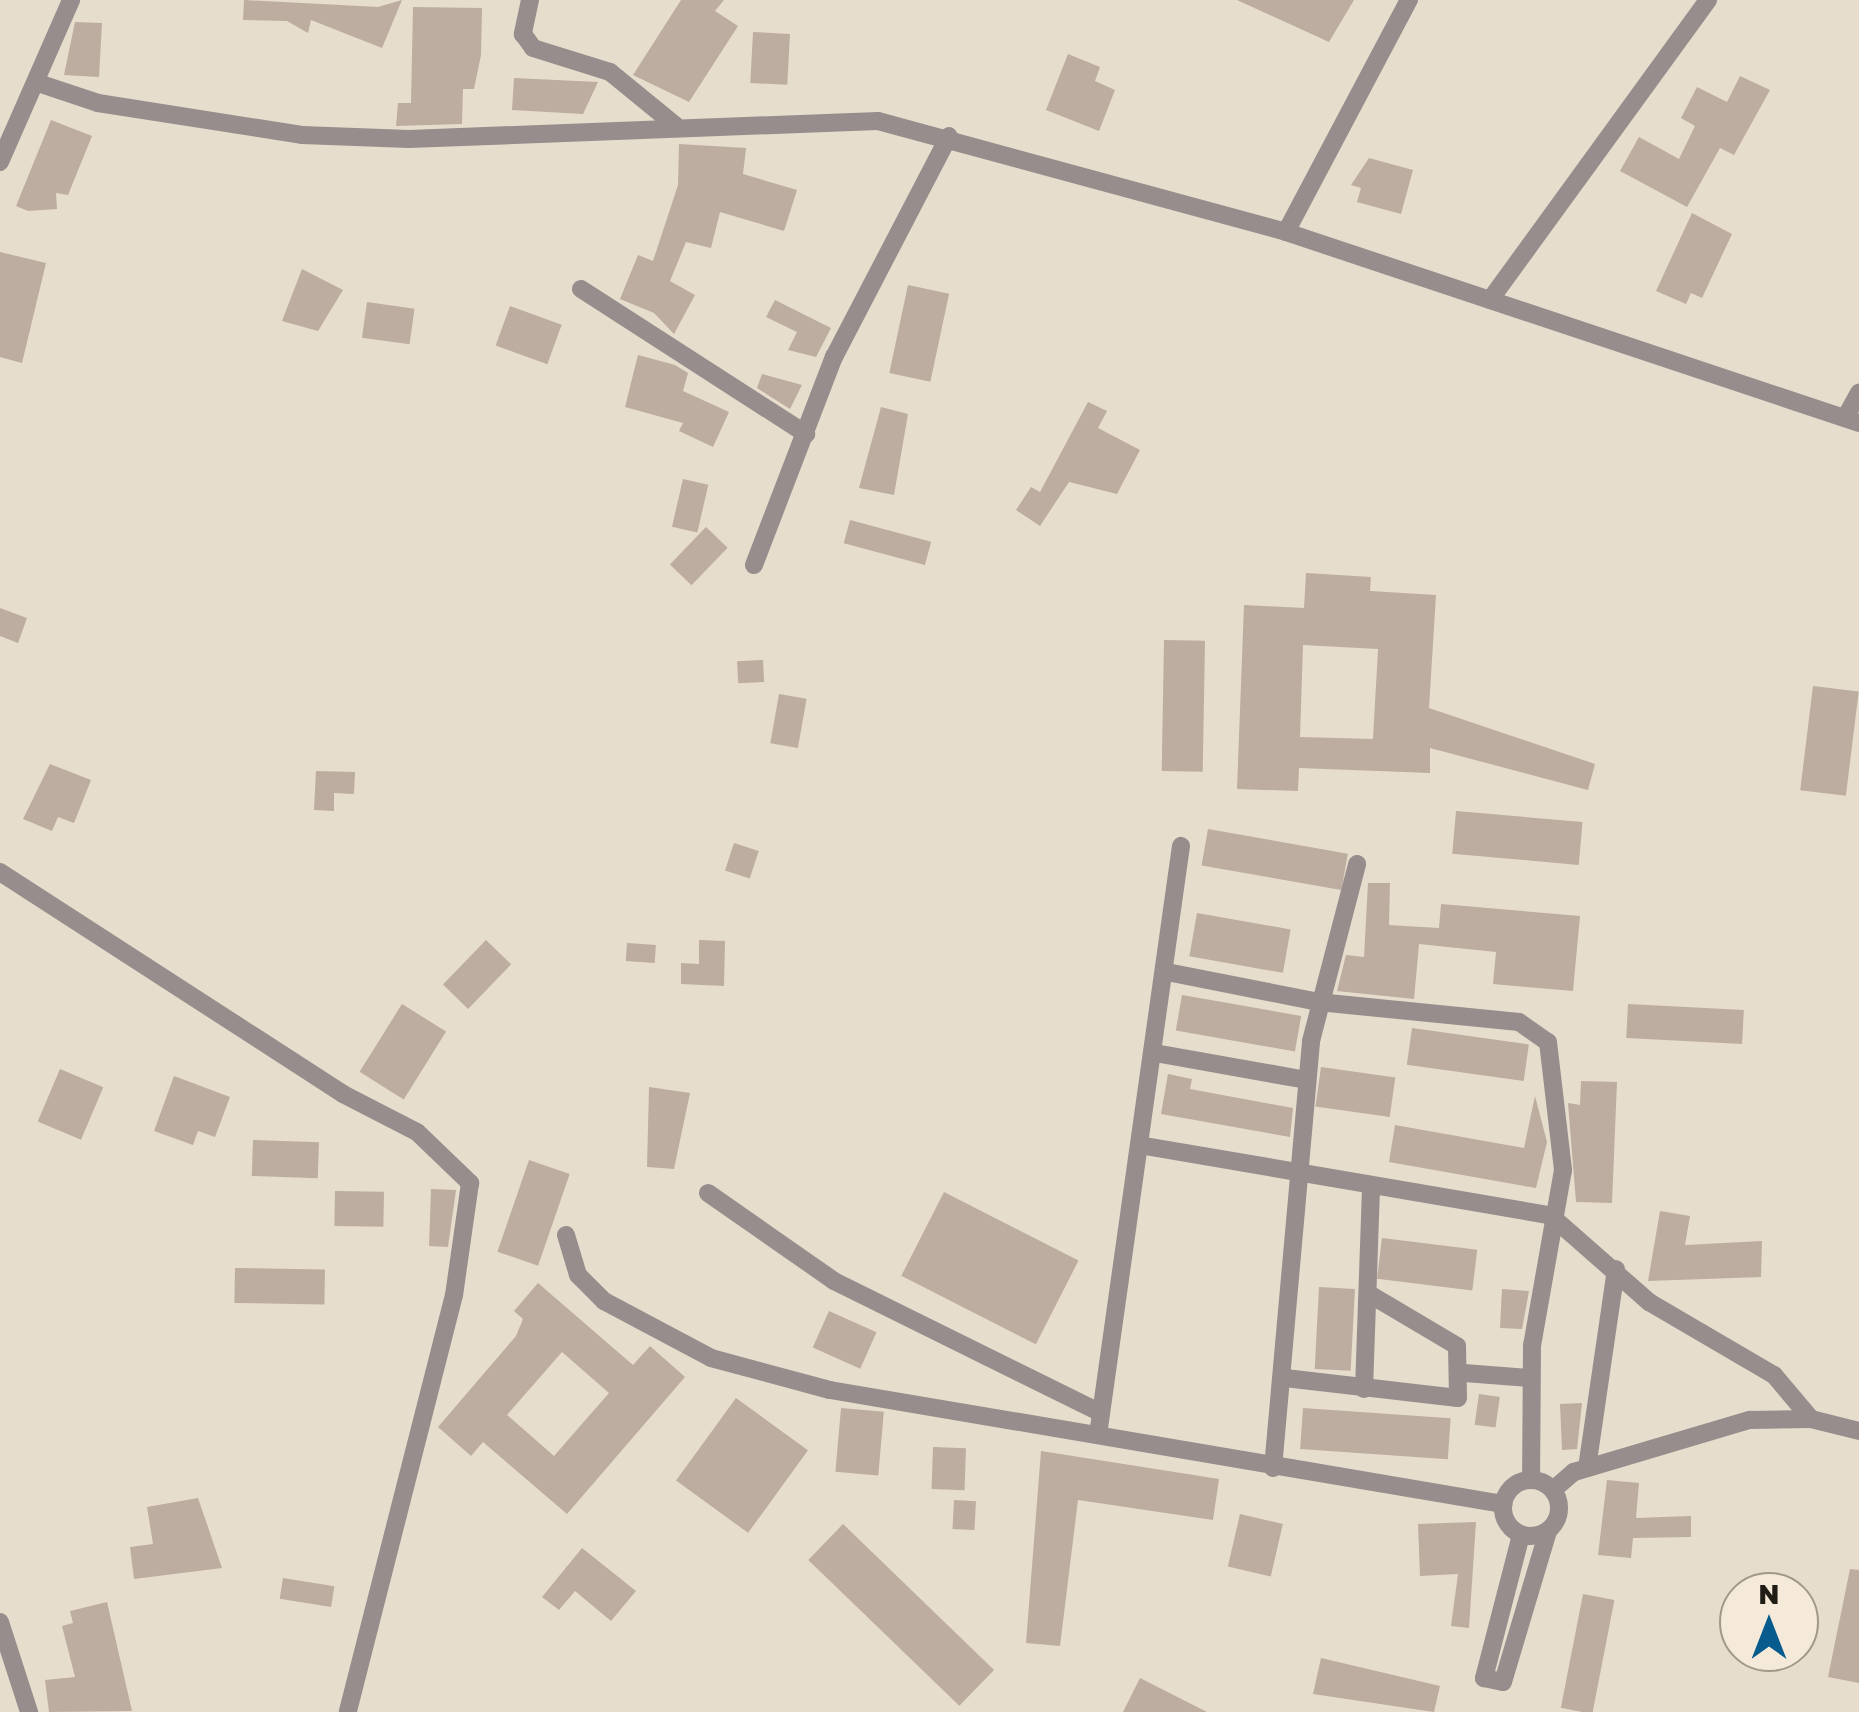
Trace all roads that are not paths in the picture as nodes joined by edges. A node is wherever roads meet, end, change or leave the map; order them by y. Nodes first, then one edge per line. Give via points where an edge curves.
1 (69, 0) edge
2 (530, 0) edge
3 (1408, 0) edge
4 (1708, 0) edge
5 (38, 82) junction
6 (676, 126) junction
7 (949, 136) junction
8 (0, 162) edge
9 (1286, 232) junction
10 (580, 289) dead end
11 (1490, 300) junction
12 (1859, 393) edge
13 (1852, 420) edge
14 (806, 434) junction
15 (754, 565) dead end
16 (1182, 846) dead end
17 (1356, 864) dead end
18 (0, 872) edge
19 (1168, 972) junction
20 (1318, 1002) junction
21 (1155, 1053) junction
22 (1307, 1080) junction
23 (1139, 1145) junction
24 (1306, 1175) junction
25 (1371, 1190) junction
26 (708, 1193) dead end
27 (1550, 1215) junction
28 (566, 1236) dead end
29 (1616, 1269) junction
30 (1368, 1294) junction
31 (1464, 1373) junction
32 (1284, 1378) junction
33 (1530, 1378) junction
34 (1364, 1389) junction
35 (1101, 1413) junction
36 (1811, 1419) junction
37 (1859, 1431) edge
38 (1098, 1435) junction
39 (1272, 1468) junction
40 (1587, 1468) junction
41 (1531, 1480) junction
42 (1553, 1490) junction
43 (1503, 1504) junction
44 (1548, 1531) junction
45 (1520, 1534) junction
46 (0, 1622) edge
47 (29, 1712) edge
48 (348, 1712) edge

1 - 5 street
2 - 6 street via 524,34 533,48 610,72
3 - 9 street
4 - 11 street
5 - 6 street via 98,102 302,134 409,139
5 - 8 street
6 - 7 street via 878,121
7 - 9 street
7 - 14 street via 834,358
9 - 11 street
10 - 14 street
11 - 13 street
12 - 13 street
14 - 15 street
16 - 19 street
17 - 20 street
18 - 48 street via 342,1094 417,1132 470,1184 454,1294
19 - 20 street
19 - 21 street
20 - 22 street
20 - 27 street via 1538,1030 1556,1070 1564,1131
21 - 22 street
21 - 23 street
22 - 24 street
23 - 24 street
23 - 35 street
24 - 25 street
24 - 32 street
25 - 27 street
25 - 30 street
26 - 35 street via 834,1281
27 - 29 street
27 - 33 street
28 - 38 street via 578,1274 604,1301 712,1358 830,1390
29 - 36 street via 1649,1302 1774,1376
29 - 40 street
30 - 31 street via 1445,1334
30 - 34 street
31 - 33 street
31 - 34 street via 1454,1401
32 - 34 street
32 - 39 street
33 - 41 street
35 - 38 street
36 - 37 street
36 - 40 street via 1750,1420
38 - 39 street
39 - 43 street
40 - 42 street
41 - 42 street
41 - 43 street via 1511,1488
42 - 44 street via 1560,1507
43 - 45 street
44 - 45 street
44 - 45 street via 1493,1680
46 - 47 street

